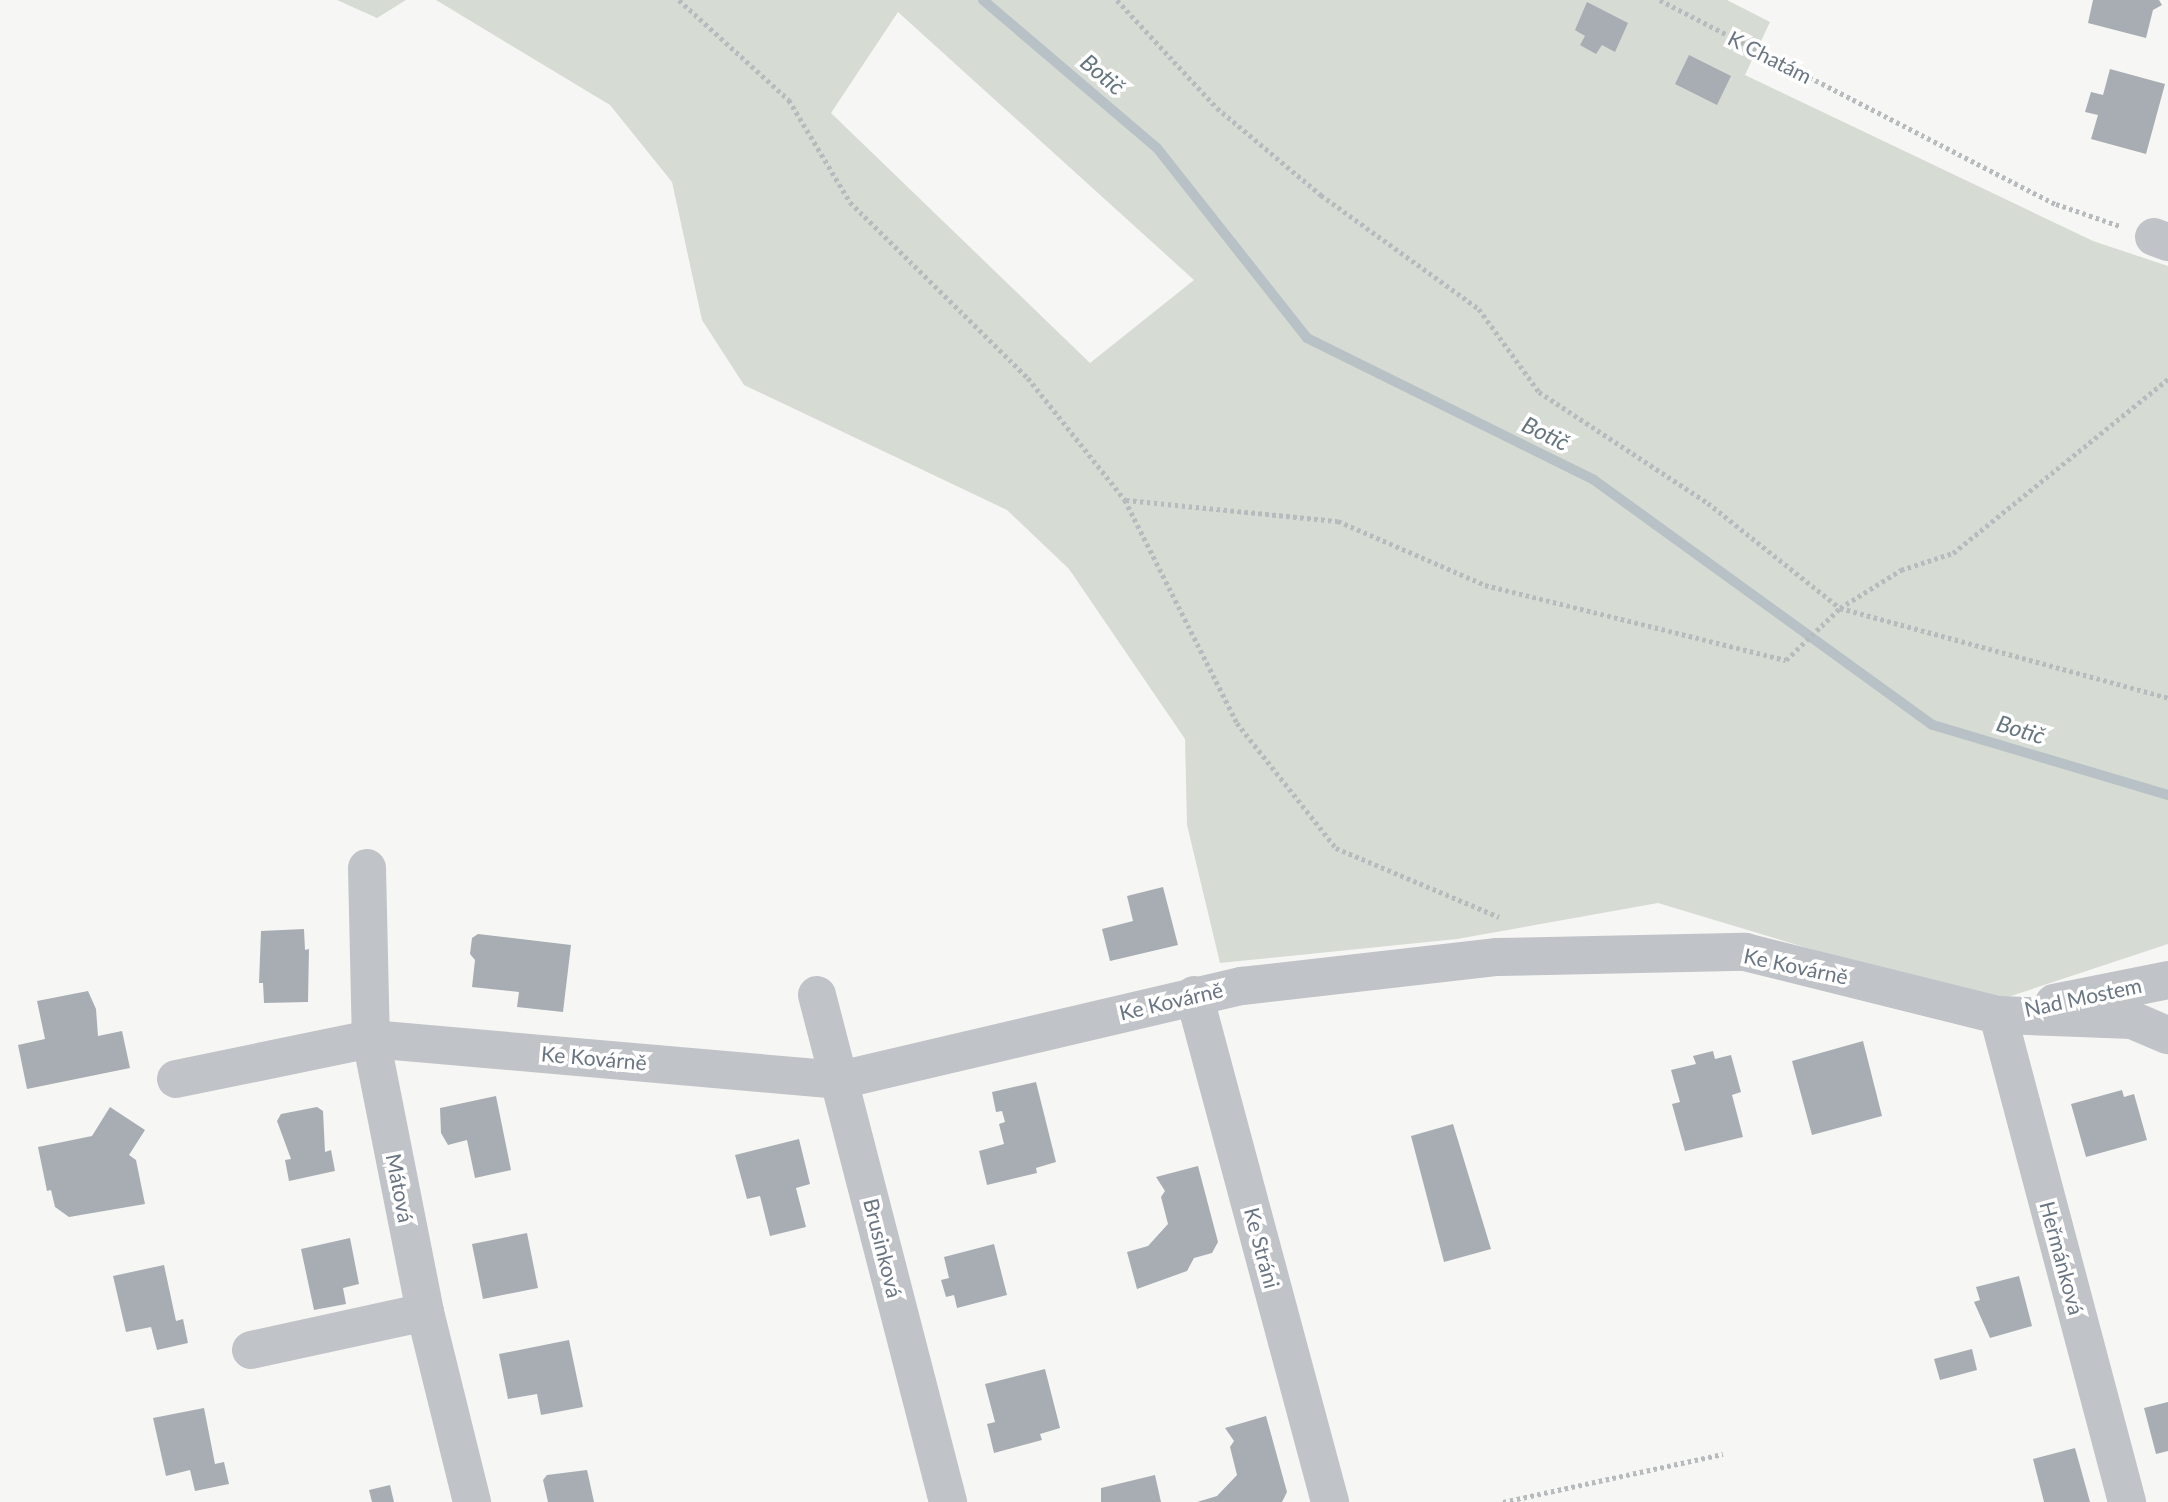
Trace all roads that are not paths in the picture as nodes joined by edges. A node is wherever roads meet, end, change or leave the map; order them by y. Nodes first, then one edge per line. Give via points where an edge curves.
1 (366, 868) dead end
2 (2168, 980) edge
3 (817, 995) dead end
4 (1194, 995) junction
5 (1998, 1015) junction
6 (2168, 1035) edge
7 (371, 1039) junction
8 (176, 1079) dead end
9 (841, 1080) junction
10 (425, 1312) junction
11 (251, 1350) dead end
12 (472, 1502) edge
13 (948, 1502) edge
14 (1330, 1502) edge
15 (2127, 1502) edge

1 - 7 street, Mátová
2 - 5 street, Nad Mostem
3 - 9 street, Brusinková
4 - 5 street, Ke Kovárně via 1497,957 1745,952
4 - 9 street, Ke Kovárně
4 - 14 street, Ke Stráni
5 - 6 street, Ke Kovárně via 2132,1020
5 - 15 street, Heřmánková
7 - 8 street, Ke Kovárně
7 - 9 street, Ke Kovárně
7 - 10 street, Mátová
9 - 13 street, Brusinková
10 - 11 street
10 - 12 street, Mátová

